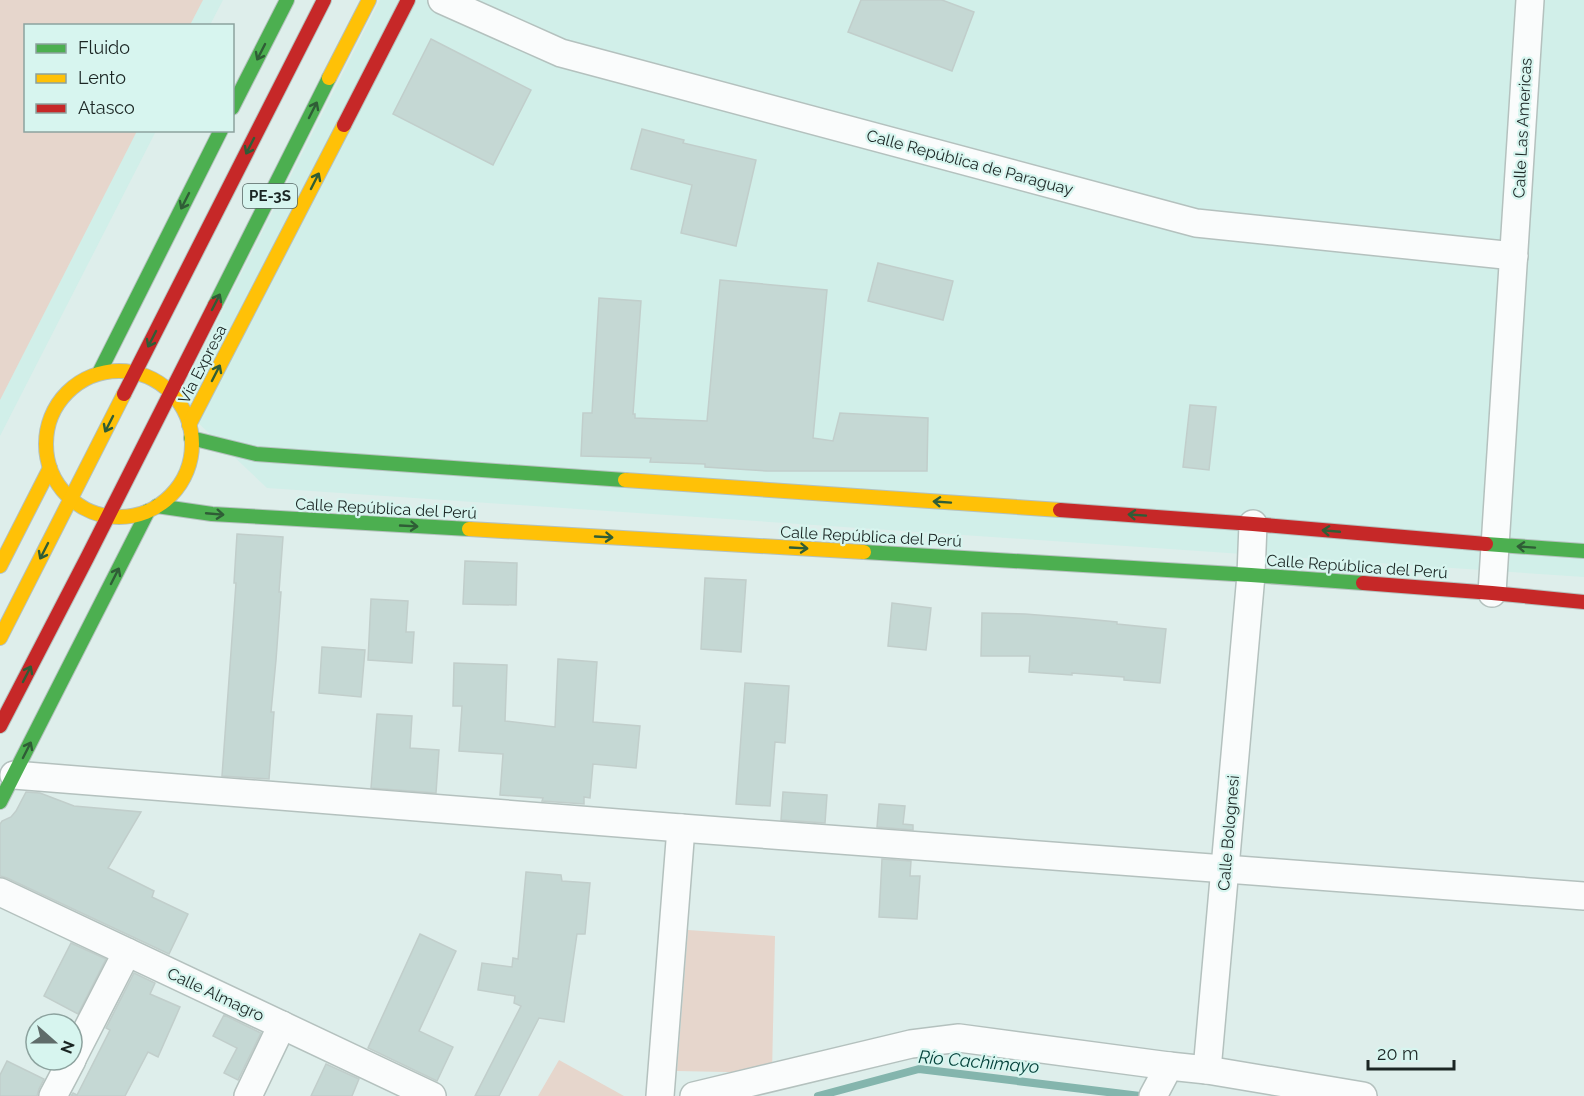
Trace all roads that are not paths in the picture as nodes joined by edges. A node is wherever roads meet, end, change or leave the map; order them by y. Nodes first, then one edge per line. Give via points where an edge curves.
1 (287, 0) edge
2 (324, 0) edge
3 (369, 0) edge
4 (408, 0) edge
5 (442, 0) edge
6 (1530, 0) edge
7 (234, 104) edge
8 (220, 132) edge
9 (1514, 256) junction
10 (135, 372) junction
11 (99, 373) junction
12 (171, 392) junction
13 (190, 432) junction
14 (50, 468) junction
15 (70, 499) junction
16 (152, 508) junction
17 (108, 516) junction
18 (1253, 524) junction
19 (1496, 545) junction
20 (1584, 551) edge
21 (0, 566) edge
22 (1251, 574) junction
23 (1492, 593) junction
24 (1584, 602) edge
25 (0, 638) edge
26 (0, 726) edge
27 (14, 775) junction
28 (0, 802) edge
29 (681, 828) junction
30 (1224, 869) junction
31 (0, 892) edge
32 (1584, 896) edge
33 (127, 952) junction
34 (282, 1025) junction
35 (84, 1036) edge
36 (1207, 1070) junction
37 (66, 1072) edge
38 (1161, 1081) edge
39 (53, 1096) edge
40 (248, 1096) edge
41 (432, 1096) edge
42 (660, 1096) edge
43 (694, 1096) edge
44 (1363, 1096) edge

1 -> 7 main road
2 -> 10 main road, PE-3S
12 -> 3 main road, Vía Expresa / PE-3S
13 -> 4 main road, Vía Expresa / PE-3S
5 - 9 street, Calle República de Paraguay via 561,52 1196,223
6 - 9 street, Calle Las Americas
8 -> 11 main road
9 - 19 street, Calle Las Americas
10 - 11 main road
10 - 12 main road via 154,379
10 -> 15 main road, PE-3S
11 - 14 main road via 60,400 49,422 46,445
12 - 13 main road via 182,407
12 - 17 main road, Vía Expresa / PE-3S
13 - 16 main road, Vía Expresa / PE-3S via 190,458 184,477 172,493
18 -> 13 main road, Calle República del Perú via 256,454
14 - 15 main road
14 - 21 main road
15 - 17 main road
15 -> 25 main road, PE-3S
16 - 17 main road, Calle República del Perú via 129,516
16 -> 22 main road, Calle República del Perú
27 -> 16 main road, Vía Expresa / PE-3S
26 -> 17 main road, Vía Expresa / PE-3S
19 -> 18 main road, Calle República del Perú
18 - 22 street, Calle Bolognesi
20 -> 19 main road, Calle República del Perú
19 - 23 street, Calle Las Americas
22 - 23 main road, Calle República del Perú
22 - 30 street, Calle Bolognesi
23 - 24 main road, Calle República del Perú
27 - 28 main road, Vía Expresa / PE-3S
27 - 29 street
29 - 30 street
29 - 42 street
30 - 32 street
30 - 36 street, Calle Bolognesi
31 - 33 street, Calle Almagro
33 - 34 street, Calle Almagro
33 - 35 street
34 - 40 street
34 - 41 street, Calle Almagro
36 - 38 street
36 - 44 street
37 - 39 street
38 - 43 street via 959,1038 911,1044

